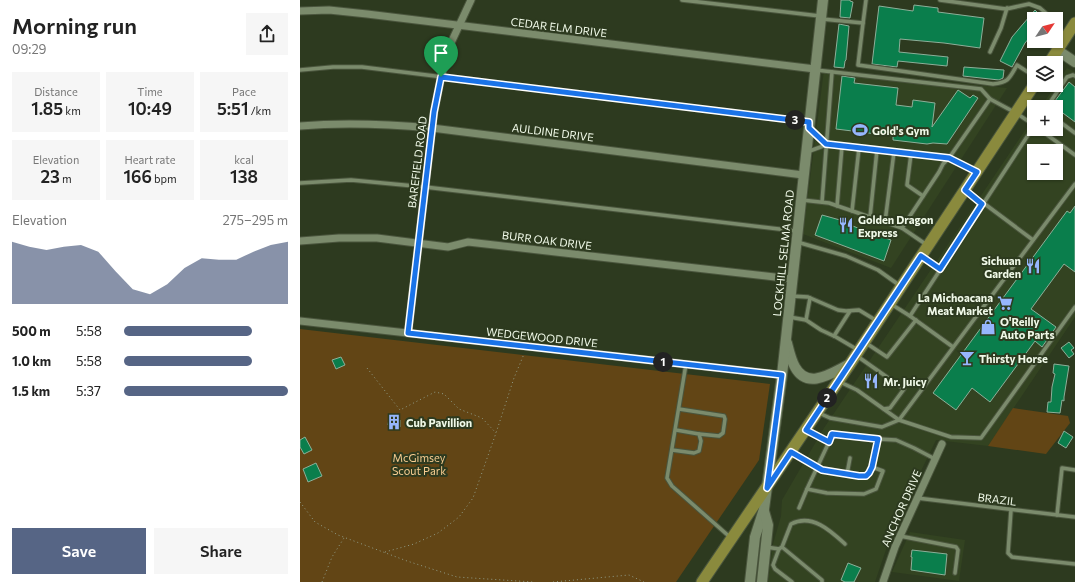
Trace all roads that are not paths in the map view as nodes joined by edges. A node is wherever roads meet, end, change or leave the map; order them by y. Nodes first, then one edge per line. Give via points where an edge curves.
1 (471, 0) edge
2 (682, 0) edge
3 (823, 0) edge
4 (866, 0) edge
5 (940, 0) edge
6 (1007, 8) junction
7 (300, 11) edge
8 (1045, 12) edge
9 (821, 18) junction
10 (863, 23) junction
11 (1075, 23) edge
12 (458, 26) junction
13 (1054, 48) edge
14 (1057, 50) junction
15 (990, 52) dead end
16 (1053, 56) edge
17 (1075, 62) edge
18 (815, 69) junction
19 (300, 70) edge
20 (1027, 71) edge
21 (832, 72) junction
22 (1075, 76) edge
23 (441, 77) junction
24 (1030, 92) edge
25 (990, 99) junction
26 (1052, 100) edge
27 (1016, 113) junction
28 (1027, 121) edge
29 (1063, 124) edge
30 (809, 125) junction
31 (300, 126) edge
32 (432, 128) junction
33 (1075, 133) edge
34 (1027, 136) edge
35 (1049, 136) edge
36 (826, 144) junction
37 (842, 146) junction
38 (859, 148) junction
39 (878, 150) junction
40 (894, 152) junction
41 (806, 153) junction
42 (911, 154) junction
43 (1075, 155) edge
44 (949, 158) junction
45 (977, 172) junction
46 (803, 175) junction
47 (300, 183) edge
48 (1075, 184) edge
49 (425, 187) junction
50 (965, 190) junction
51 (923, 196) junction
52 (800, 199) junction
53 (822, 202) junction
54 (982, 204) junction
55 (837, 206) junction
56 (852, 211) junction
57 (870, 217) junction
58 (885, 222) junction
59 (902, 228) junction
60 (797, 231) junction
61 (1033, 240) junction
62 (300, 241) edge
63 (796, 242) junction
64 (419, 244) junction
65 (928, 245) junction
66 (921, 256) junction
67 (940, 269) junction
68 (792, 279) junction
69 (901, 286) junction
70 (790, 296) junction
71 (810, 298) junction
72 (890, 304) junction
73 (1075, 308) edge
74 (850, 311) junction
75 (788, 316) junction
76 (910, 316) junction
77 (806, 320) junction
78 (916, 320) junction
79 (300, 321) edge
80 (878, 322) junction
81 (408, 333) junction
82 (834, 336) junction
83 (785, 339) junction
84 (953, 347) junction
85 (857, 353) junction
86 (686, 364) junction
87 (782, 375) junction
88 (838, 381) junction
89 (679, 409) junction
90 (884, 409) junction
91 (817, 413) junction
92 (899, 420) junction
93 (676, 430) junction
94 (806, 430) junction
95 (699, 434) junction
96 (854, 436) junction
97 (878, 439) junction
98 (853, 442) dead end
99 (828, 444) junction
100 (942, 444) dead end
101 (833, 447) dead end
102 (672, 450) junction
103 (791, 452) junction
104 (850, 458) dead end
105 (935, 459) junction
106 (872, 467) junction
107 (817, 468) junction
108 (1075, 470) edge
109 (847, 474) junction
110 (767, 488) junction
111 (808, 489) junction
112 (917, 498) junction
113 (799, 508) dead end
114 (764, 509) junction
115 (1011, 510) junction
116 (1056, 515) junction
117 (1075, 517) edge
118 (900, 536) junction
119 (732, 539) junction
120 (845, 544) dead end
121 (765, 547) junction
122 (780, 548) junction
123 (1075, 564) edge
124 (955, 574) dead end
125 (751, 579) edge
126 (702, 582) edge
127 (762, 582) edge
128 (792, 582) edge
129 (822, 582) edge
130 (883, 582) edge

1 - 12 street, BAREFIELD ROAD
2 - 9 lane
3 - 9 main road, LOCKHILL SELMA ROAD
4 - 10 lane
5 - 6 lane
6 - 8 lane via 1029,4
6 - 15 lane
7 - 12 street, CEDAR ELM DRIVE via 329,10
9 - 10 lane
9 - 18 main road, LOCKHILL SELMA ROAD
10 - 20 lane via 858,65 993,84 1009,79 1018,65
11 - 14 main road
12 - 18 street, CEDAR ELM DRIVE
12 - 23 street, BAREFIELD ROAD
13 - 14 lane
14 - 16 main road
14 - 17 main road
18 - 21 lane
18 - 30 main road, LOCKHILL SELMA ROAD
19 - 23 lane via 362,67
21 - 25 lane via 981,89
21 - 36 lane
22 - 26 lane via 1068,77
23 - 30 lane
23 - 32 street, BAREFIELD ROAD
24 - 27 main road
25 - 27 lane
25 - 44 lane
27 - 28 lane
27 - 45 main road
29 - 33 lane
30 - 36 lane
30 - 41 main road, LOCKHILL SELMA ROAD
31 - 32 street, AULDINE DRIVE via 382,124
32 - 46 street, AULDINE DRIVE
32 - 49 street, BAREFIELD ROAD
34 - 54 lane
35 - 43 lane
36 - 37 lane
36 - 41 lane
36 - 53 lane
37 - 38 lane
37 - 55 lane
38 - 39 lane
38 - 56 lane
39 - 40 lane
39 - 57 lane
40 - 42 lane
40 - 58 lane
41 - 46 main road, LOCKHILL SELMA ROAD
42 - 44 lane
42 - 51 lane via 907,185
44 - 45 lane
44 - 51 lane
45 - 50 main road
46 - 52 main road, LOCKHILL SELMA ROAD
47 - 49 lane via 351,180
48 - 61 lane
49 - 60 lane
49 - 64 street, BAREFIELD ROAD
50 - 54 lane
50 - 65 main road
51 - 59 lane
52 - 53 lane
52 - 60 main road, LOCKHILL SELMA ROAD
53 - 55 lane
54 - 61 lane
54 - 67 lane
55 - 56 lane
56 - 57 lane
57 - 58 lane
58 - 59 lane
59 - 65 lane
60 - 63 main road, LOCKHILL SELMA ROAD
61 - 84 lane
62 - 64 street, BURR OAK DRIVE via 377,238
63 - 68 main road, LOCKHILL SELMA ROAD
63 - 69 lane via 846,256 878,270
64 - 68 street, BURR OAK DRIVE via 448,247 468,242 480,243
64 - 81 street, BAREFIELD ROAD
65 - 66 main road
66 - 67 lane
66 - 69 main road
67 - 76 lane
68 - 70 main road, LOCKHILL SELMA ROAD
69 - 72 main road
70 - 71 lane
70 - 75 main road, LOCKHILL SELMA ROAD
71 - 74 lane via 838,310
71 - 77 lane
72 - 76 lane
72 - 80 main road
73 - 92 lane via 981,438 951,437
74 - 80 lane via 859,310
74 - 82 lane
75 - 77 lane
75 - 83 main road, LOCKHILL SELMA ROAD
76 - 78 lane
77 - 82 lane
78 - 84 lane
78 - 85 lane via 887,357
79 - 81 street, WEDGEWOOD DRIVE
80 - 85 main road
81 - 86 street, WEDGEWOOD DRIVE
82 - 85 lane
83 - 85 main road via 796,368 808,379 822,378
83 - 87 main road, LOCKHILL SELMA ROAD
84 - 92 lane
85 - 88 main road
85 - 90 lane via 904,389 890,408
86 - 87 street, WEDGEWOOD DRIVE
86 - 89 lane
87 - 110 main road, LOCKHILL SELMA ROAD
88 - 90 lane via 857,390
88 - 91 main road
89 - 93 lane
89 - 95 lane via 724,416 723,433 719,436
90 - 92 lane
91 - 92 lane via 830,418 882,427
91 - 94 main road
93 - 95 lane
93 - 102 lane
94 - 99 lane
94 - 103 main road
95 - 102 lane via 699,451 694,453
96 - 97 lane
96 - 98 lane
96 - 99 lane via 832,434
97 - 105 lane via 896,440
97 - 106 lane
99 - 101 lane
99 - 107 lane
100 - 105 street, ANCHOR DRIVE
102 - 119 lane via 667,478 672,486
103 - 107 lane
103 - 110 main road
104 - 109 lane
105 - 112 street, ANCHOR DRIVE
106 - 109 lane via 866,476
106 - 111 lane via 883,471 876,489 864,494 827,493
107 - 109 lane
107 - 111 lane
108 - 116 lane via 1062,468
110 - 114 main road, LOCKHILL SELMA ROAD
110 - 119 main road
111 - 113 lane
112 - 115 lane, BRAZIL
112 - 118 street, ANCHOR DRIVE
114 - 121 main road, LOCKHILL SELMA ROAD via 768,525
114 - 125 main road, LOCKHILL SELMA ROAD via 756,537
115 - 116 lane, BRAZIL
115 - 123 lane via 1008,552 1012,557
116 - 117 lane, BRAZIL
118 - 124 lane via 956,547 958,550
118 - 130 street, ANCHOR DRIVE
119 - 126 main road
120 - 122 lane via 821,524 802,520 791,524
121 - 122 lane
121 - 127 main road, LOCKHILL SELMA ROAD
122 - 128 lane via 773,565
122 - 129 lane

